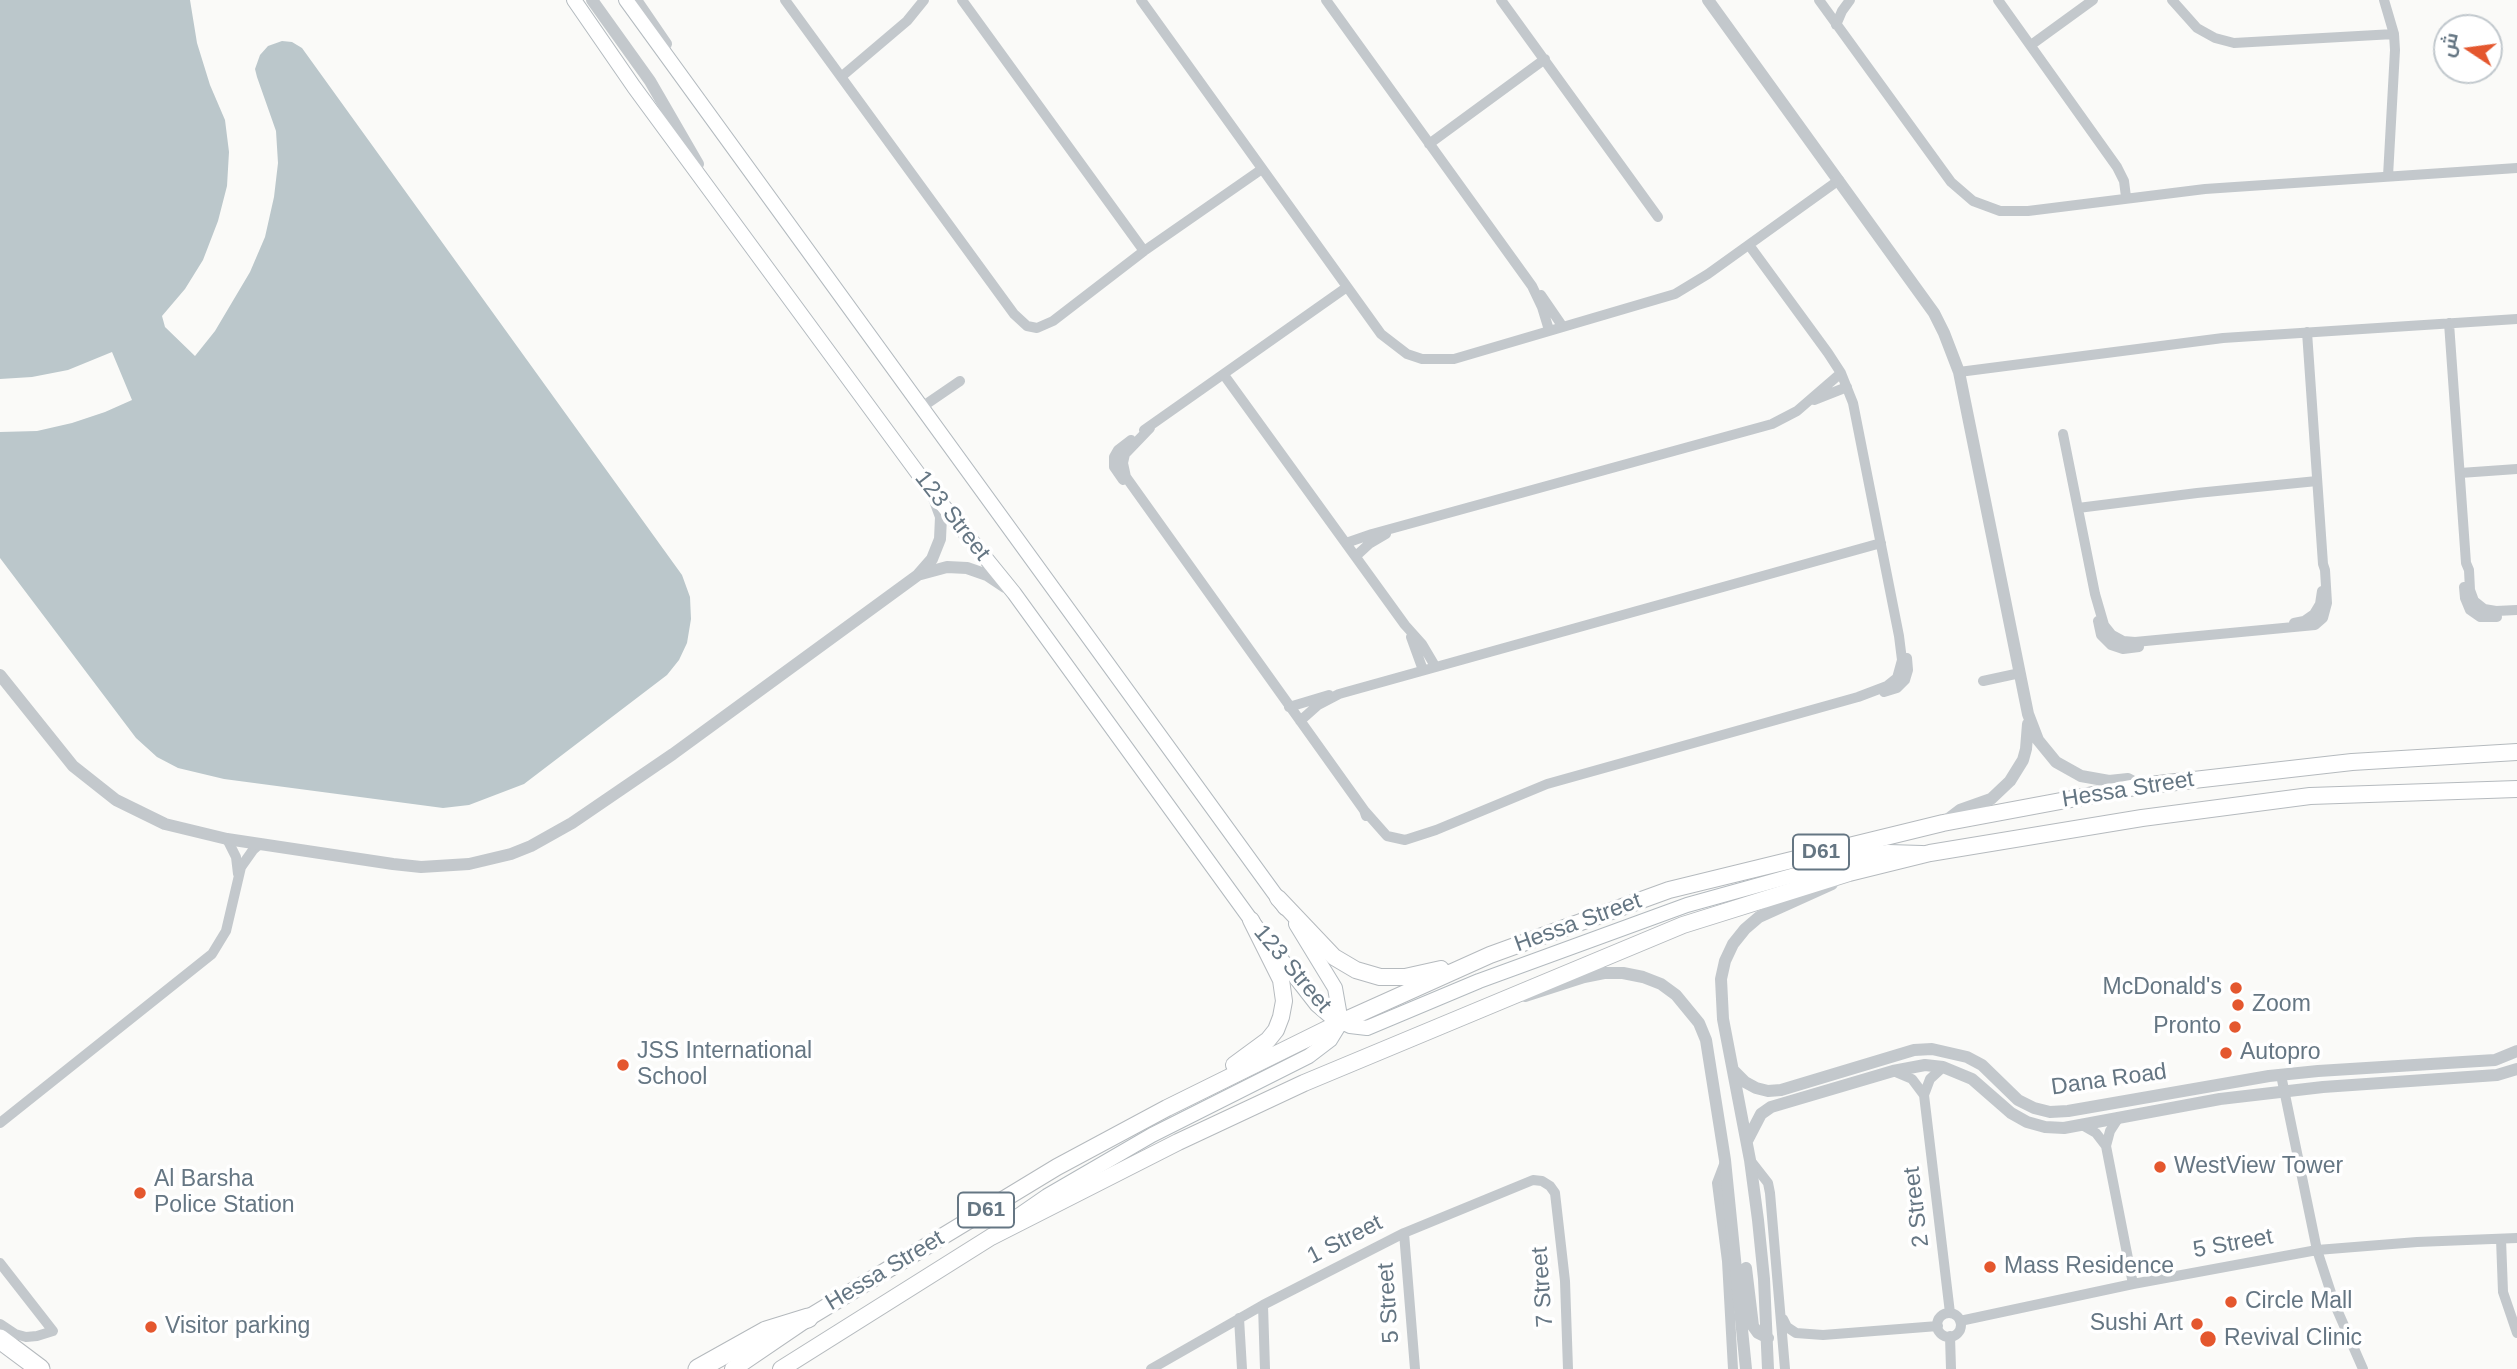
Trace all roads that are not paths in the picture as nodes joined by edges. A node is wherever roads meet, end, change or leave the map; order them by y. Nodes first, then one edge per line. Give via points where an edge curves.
1 (573, 0) edge
2 (593, 0) edge
3 (626, 0) edge
4 (636, 0) edge
5 (786, 0) edge
6 (924, 0) edge
7 (962, 0) edge
8 (1141, 0) edge
9 (1326, 0) edge
10 (1501, 0) edge
11 (1709, 0) edge
12 (1998, 0) edge
13 (2093, 0) edge
14 (2172, 0) edge
15 (2384, 0) edge
16 (1821, 3) edge
17 (1836, 25) junction
18 (2394, 34) junction
19 (2031, 45) junction
20 (1545, 59) junction
21 (841, 77) junction
22 (691, 90) junction
23 (1429, 144) junction
24 (1262, 169) junction
25 (2517, 169) edge
26 (2388, 176) junction
27 (1839, 180) junction
28 (711, 193) junction
29 (2126, 197) junction
30 (1658, 217) dead end
31 (1749, 245) junction
32 (1144, 251) junction
33 (1347, 286) junction
34 (1532, 286) junction
35 (2517, 319) edge
36 (2449, 323) junction
37 (1563, 327) junction
38 (1549, 330) junction
39 (2307, 332) junction
40 (1959, 372) junction
41 (1840, 373) junction
42 (1224, 375) junction
43 (960, 381) dead end
44 (1847, 387) junction
45 (1808, 403) junction
46 (922, 407) junction
47 (2063, 435) dead end
48 (2517, 469) edge
49 (2460, 473) junction
50 (2317, 481) junction
51 (928, 487) junction
52 (2078, 508) junction
53 (1398, 528) junction
54 (1346, 543) junction
55 (1881, 543) junction
56 (1356, 556) junction
57 (918, 575) junction
58 (1014, 593) junction
59 (2517, 613) edge
60 (1405, 625) junction
61 (1435, 666) junction
62 (1423, 670) junction
63 (2020, 673) junction
64 (0, 675) edge
65 (1983, 681) dead end
66 (1339, 694) junction
67 (1289, 707) junction
68 (2028, 714) junction
69 (1300, 721) junction
70 (2517, 752) edge
71 (2141, 786) junction
72 (2517, 789) edge
73 (1943, 823) junction
74 (226, 839) junction
75 (260, 844) junction
76 (1930, 853) junction
77 (1849, 873) junction
78 (238, 877) junction
79 (1278, 898) junction
80 (1251, 920) junction
81 (1490, 955) junction
82 (1501, 1000) junction
83 (1341, 1022) junction
84 (2517, 1051) edge
85 (1942, 1067) junction
86 (2517, 1069) edge
87 (1848, 1070) junction
88 (1734, 1071) junction
89 (1893, 1071) junction
90 (2281, 1075) junction
91 (1850, 1084) junction
92 (2285, 1091) junction
93 (1924, 1095) junction
94 (1167, 1108) junction
95 (2119, 1117) junction
96 (0, 1123) edge
97 (2082, 1125) junction
98 (1747, 1141) junction
99 (2106, 1146) junction
100 (1725, 1160) junction
101 (1750, 1160) junction
102 (1557, 1202) joint
103 (1404, 1233) junction
104 (991, 1237) junction
105 (2517, 1238) edge
106 (2501, 1239) junction
107 (1735, 1243) junction
108 (2317, 1250) junction
109 (0, 1263) edge
110 (2133, 1284) junction
111 (1263, 1305) junction
112 (1950, 1313) junction
113 (808, 1318) junction
114 (1240, 1318) junction
115 (1782, 1318) junction
116 (1961, 1321) junction
117 (0, 1324) edge
118 (1938, 1326) junction
119 (2517, 1333) edge
120 (1823, 1335) junction
121 (1950, 1336) junction
122 (1768, 1338) junction
123 (0, 1339) edge
124 (1784, 1340) junction
125 (2358, 1367) edge
126 (40, 1369) edge
127 (698, 1369) edge
128 (733, 1369) edge
129 (781, 1369) edge
130 (1151, 1369) edge
131 (1242, 1369) edge
132 (1265, 1369) edge
133 (1415, 1369) edge
134 (1569, 1369) edge
135 (1732, 1369) edge
136 (1746, 1369) edge
137 (1769, 1369) edge
138 (1785, 1369) edge
139 (1951, 1369) edge

1 - 28 main road, 123 Street
2 - 28 street via 650,81
3 - 22 main road, 123 Street
4 - 22 street
5 - 21 street
6 - 21 street
7 - 32 street
8 - 24 street
9 - 23 street
10 - 20 street
11 - 27 street
12 - 19 street
13 - 19 street
14 - 18 street via 2197,28 2234,43
15 - 18 street
16 - 17 street
16 - 17 street via 1850,0
17 - 29 street via 1951,182 1973,201 2015,212
18 - 26 street
19 - 29 street via 2117,167
20 - 23 street
20 - 30 street
21 - 32 street via 1027,326 1054,321
22 - 46 main road, 123 Street
23 - 34 street
24 - 32 street
24 - 33 street
25 - 26 street
26 - 29 street
27 - 31 street
27 - 40 street via 1934,313
28 - 51 main road, 123 Street
31 - 37 street via 1675,294
31 - 41 street
33 - 38 street via 1381,334 1407,354 1422,359 1454,359
33 - 42 street
34 - 37 street
34 - 38 street
35 - 36 street
36 - 39 street
36 - 49 street
37 - 38 street
39 - 40 street via 2182,342
39 - 50 street
40 - 63 street
41 - 44 street
41 - 45 street
42 - 54 street
42 - 67 street via 1130,446 1123,458 1124,473
43 - 46 street
44 - 45 street
44 - 55 street
45 - 53 street via 1759,429
46 - 79 main road, 123 Street
47 - 52 street
48 - 49 street
49 - 59 street via 2465,598 2470,610 2480,617
50 - 52 street
50 - 52 street via 2327,603 2323,618 2310,627 2165,640 2125,649 2111,645 2099,630
51 - 57 street via 939,506 940,539 932,559
51 - 58 main road, 123 Street
53 - 54 street
53 - 56 street
54 - 56 street
55 - 61 street
55 - 69 street via 1908,665 1905,680 1892,690 1567,778 1406,845 1384,840
56 - 60 street
57 - 58 street via 937,568 967,568
57 - 75 street via 673,754 531,846 479,862 421,867
58 - 80 main road, 123 Street
60 - 61 street
60 - 62 street
61 - 62 street
62 - 66 street
63 - 65 street
63 - 68 street
64 - 74 street via 73,766 94,784 165,824
66 - 67 street
66 - 69 street
67 - 69 street
68 - 71 street via 2042,746 2068,770 2095,779 2132,780
68 - 73 street via 2026,749 2010,781 1991,799 1955,812
70 - 71 main road, Hessa Street / D61 via 2352,762
71 - 73 main road, Hessa Street / D61
72 - 76 main road, Hessa Street / D61 via 2310,796
73 - 81 main road, Hessa Street / D61 via 1669,890
74 - 75 street
74 - 78 street via 236,857
75 - 78 street via 246,858
76 - 77 main road, Hessa Street / D61
76 - 83 main road, 123 Street via 1867,855 1796,873 1687,905 1479,981 1367,1028
77 - 82 main road, Hessa Street / D61 via 1683,925
77 - 88 street via 1759,917 1733,944 1720,979 1720,998
78 - 96 street via 226,931 212,954
79 - 81 main road via 1334,957 1380,977 1405,977
79 - 83 main road, 123 Street via 1330,977
80 - 83 main road, 123 Street via 1317,1005
80 - 94 main road via 1281,980 1284,1001 1276,1030 1252,1054
81 - 83 main road, Hessa Street / D61
82 - 100 street via 1604,973 1623,973 1661,984 1689,1008 1706,1040
82 - 104 main road, Hessa Street / D61 via 1304,1083
83 - 94 main road, Hessa Street / D61
83 - 104 main road, 123 Street via 1330,1040 1308,1056 1152,1135 1027,1208
84 - 90 street, Dana Road via 2495,1060
85 - 89 street, Dana Road
85 - 93 street via 1930,1079
85 - 97 street, Dana Road via 1972,1079 2027,1122 2045,1127
86 - 92 street, Dana Road via 2497,1075
87 - 88 street, Dana Road via 1768,1091 1745,1082
87 - 90 street, Dana Road via 1914,1050 1950,1051 1982,1065 2018,1100 2050,1112
87 - 91 street via 1844,1079
88 - 98 street
89 - 91 street, Dana Road
89 - 93 street via 1912,1079
90 - 92 street
91 - 98 street, Dana Road via 1771,1107 1761,1114
92 - 95 street, Dana Road
92 - 108 street
93 - 112 street, 2 Street
94 - 113 main road, Hessa Street / D61 via 1058,1167
95 - 97 street, Dana Road
95 - 99 street
97 - 99 street
98 - 101 street
99 - 110 street
100 - 107 street
100 - 135 street via 1717,1183 1727,1261
101 - 115 street via 1768,1183
101 - 122 street
102 - 103 street, 1 Street via 1550,1186 1533,1181
102 - 134 street, 7 Street
103 - 111 street, 1 Street
103 - 133 street, 5 Street
104 - 129 main road, Hessa Street / D61
105 - 106 street, 5 Street
106 - 108 street, 5 Street
106 - 119 street via 2502,1292
107 - 122 street via 1745,1262 1753,1326
107 - 136 street
108 - 110 street, 5 Street
108 - 125 street
109 - 117 street via 53,1331 26,1336
110 - 116 street, 5 Street
111 - 114 street, 1 Street
111 - 132 street
112 - 116 street
112 - 118 street via 1942,1316
113 - 127 highway via 766,1331
113 - 128 main road, Hessa Street / D61
114 - 130 street, 1 Street
114 - 131 street
115 - 120 street via 1796,1333
115 - 124 street
116 - 121 street via 1959,1331
118 - 120 street
118 - 121 street
120 - 124 street
121 - 139 street
122 - 124 street
122 - 137 street
123 - 126 highway
124 - 138 street

